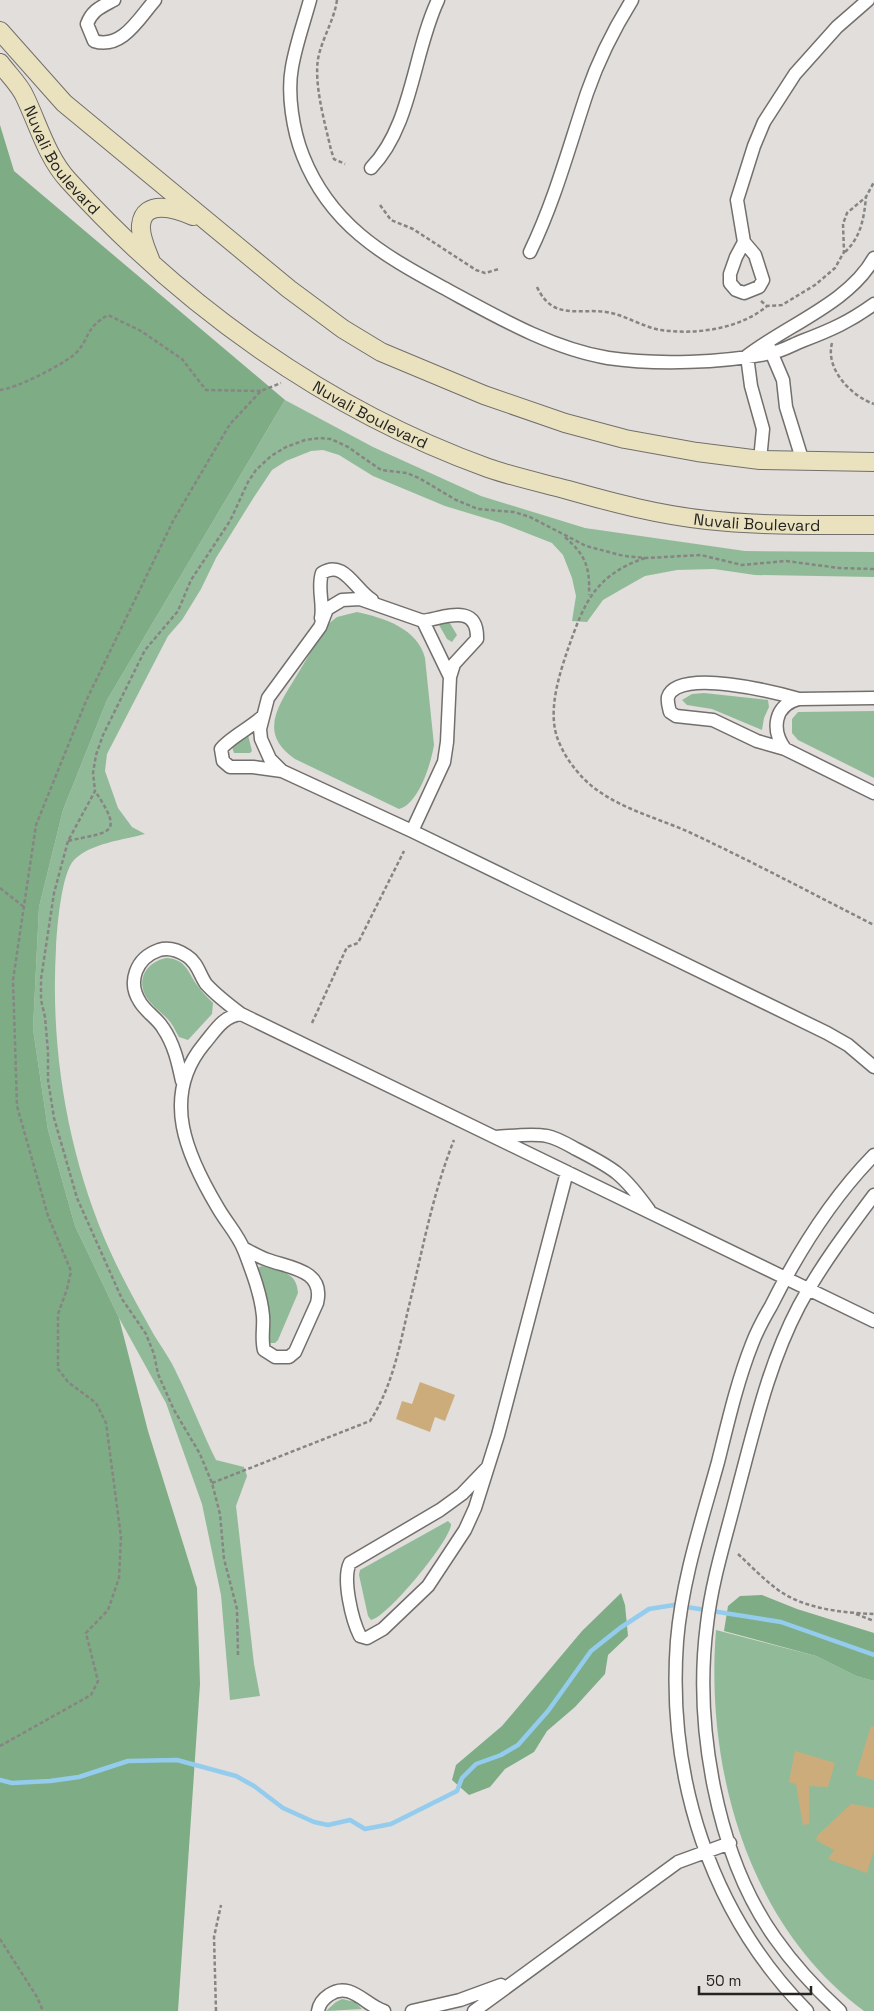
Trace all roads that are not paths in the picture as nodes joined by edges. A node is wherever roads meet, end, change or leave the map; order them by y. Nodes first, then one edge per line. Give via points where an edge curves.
1 (114, 0) edge
2 (155, 0) edge
3 (310, 0) edge
4 (438, 0) edge
5 (632, 0) edge
6 (868, 0) edge
7 (0, 31) edge
8 (0, 63) edge
9 (371, 168) dead end
10 (205, 221) junction
11 (744, 242) dead end
12 (530, 252) dead end
13 (874, 258) edge
14 (151, 262) junction
15 (874, 304) edge
16 (766, 341) junction
17 (773, 353) junction
18 (747, 356) junction
19 (760, 460) junction
20 (803, 462) junction
21 (874, 462) edge
22 (874, 525) edge
23 (378, 604) junction
24 (423, 621) junction
25 (320, 627) junction
26 (450, 678) junction
27 (874, 698) edge
28 (799, 699) junction
29 (265, 715) junction
30 (785, 749) junction
31 (282, 771) junction
32 (874, 793) edge
33 (412, 831) junction
34 (240, 1014) junction
35 (874, 1067) edge
36 (182, 1082) junction
37 (495, 1137) junction
38 (874, 1155) edge
39 (567, 1172) junction
40 (874, 1195) edge
41 (650, 1212) junction
42 (243, 1248) junction
43 (786, 1278) junction
44 (809, 1289) junction
45 (874, 1321) edge
46 (486, 1468) junction
47 (730, 1843) junction
48 (705, 1852) junction
49 (519, 1977) junction
50 (318, 2011) edge
51 (384, 2011) edge
52 (412, 2011) edge
53 (474, 2011) edge
54 (807, 2011) edge
55 (840, 2011) edge

1 - 2 street via 90,15 87,24 94,41 104,44 122,37
3 - 18 street via 291,70 293,114 302,154 321,195 355,232 409,269 460,297 514,325 562,344 607,357 656,362
4 - 9 street via 422,39 389,146
5 - 12 street via 594,75 557,191
6 - 11 street via 812,52 764,122 737,200
7 - 10 main road, Nuvali Boulevard via 64,103
8 - 14 main road, Nuvali Boulevard via 24,94 40,132 66,178
10 - 14 main road via 177,209 160,206 146,213 141,224 142,236
10 - 19 main road, Nuvali Boulevard via 289,289 381,352 484,395 565,423 625,439
13 - 16 street via 838,298
14 - 22 main road, Nuvali Boulevard via 234,332 297,374 366,414 489,468 641,510 704,520 775,526
15 - 17 street via 833,330
16 - 17 street
16 - 18 street
17 - 18 street
17 - 20 street
18 - 19 street via 751,386 763,429
19 - 20 main road, Nuvali Boulevard
20 - 21 main road, Nuvali Boulevard
23 - 24 street
23 - 25 street via 360,599 342,600 327,609
23 - 25 street via 364,596 343,571 327,570 322,573 319,584
24 - 26 street
24 - 26 street via 462,614 474,625 477,638 454,664
25 - 29 street via 268,698
26 - 33 street via 444,762
27 - 28 street
28 - 30 street via 788,702 776,722
28 - 30 street via 748,686 692,683 680,686 668,698 670,712 676,716 714,720
29 - 31 street via 260,729 261,739 270,760
29 - 31 street via 224,745 221,755 230,768
30 - 32 street
31 - 33 street
33 - 35 street via 827,1033 848,1045
34 - 36 street via 224,1020 193,1057
34 - 36 street via 206,983 194,961 179,951 161,949 144,958 135,974 135,992 170,1038
34 - 37 street
36 - 42 street via 182,1122 198,1173
37 - 39 street
37 - 41 street via 533,1135 560,1141 611,1166 632,1186
38 - 43 street via 828,1210
39 - 41 street
39 - 46 street via 498,1435
40 - 44 street
41 - 43 street
42 - 42 street via 261,1306 264,1350 275,1357 289,1357 295,1352 317,1303 316,1282 298,1268 261,1258
43 - 44 street
43 - 48 street via 752,1342 737,1390 680,1621 676,1722 687,1792
44 - 45 street
44 - 47 street via 779,1351 762,1396 706,1624 703,1685 708,1754
46 - 46 street via 462,1494 440,1510 350,1562 346,1580 360,1636 367,1638 384,1629 428,1586 465,1530
47 - 48 street
47 - 55 street via 752,1899 773,1936 800,1972
48 - 49 street via 678,1862
48 - 54 street via 730,1910 754,1948 781,1985
49 - 52 street via 460,2000
49 - 53 street
50 - 51 street via 324,1999 341,1990 358,1995

